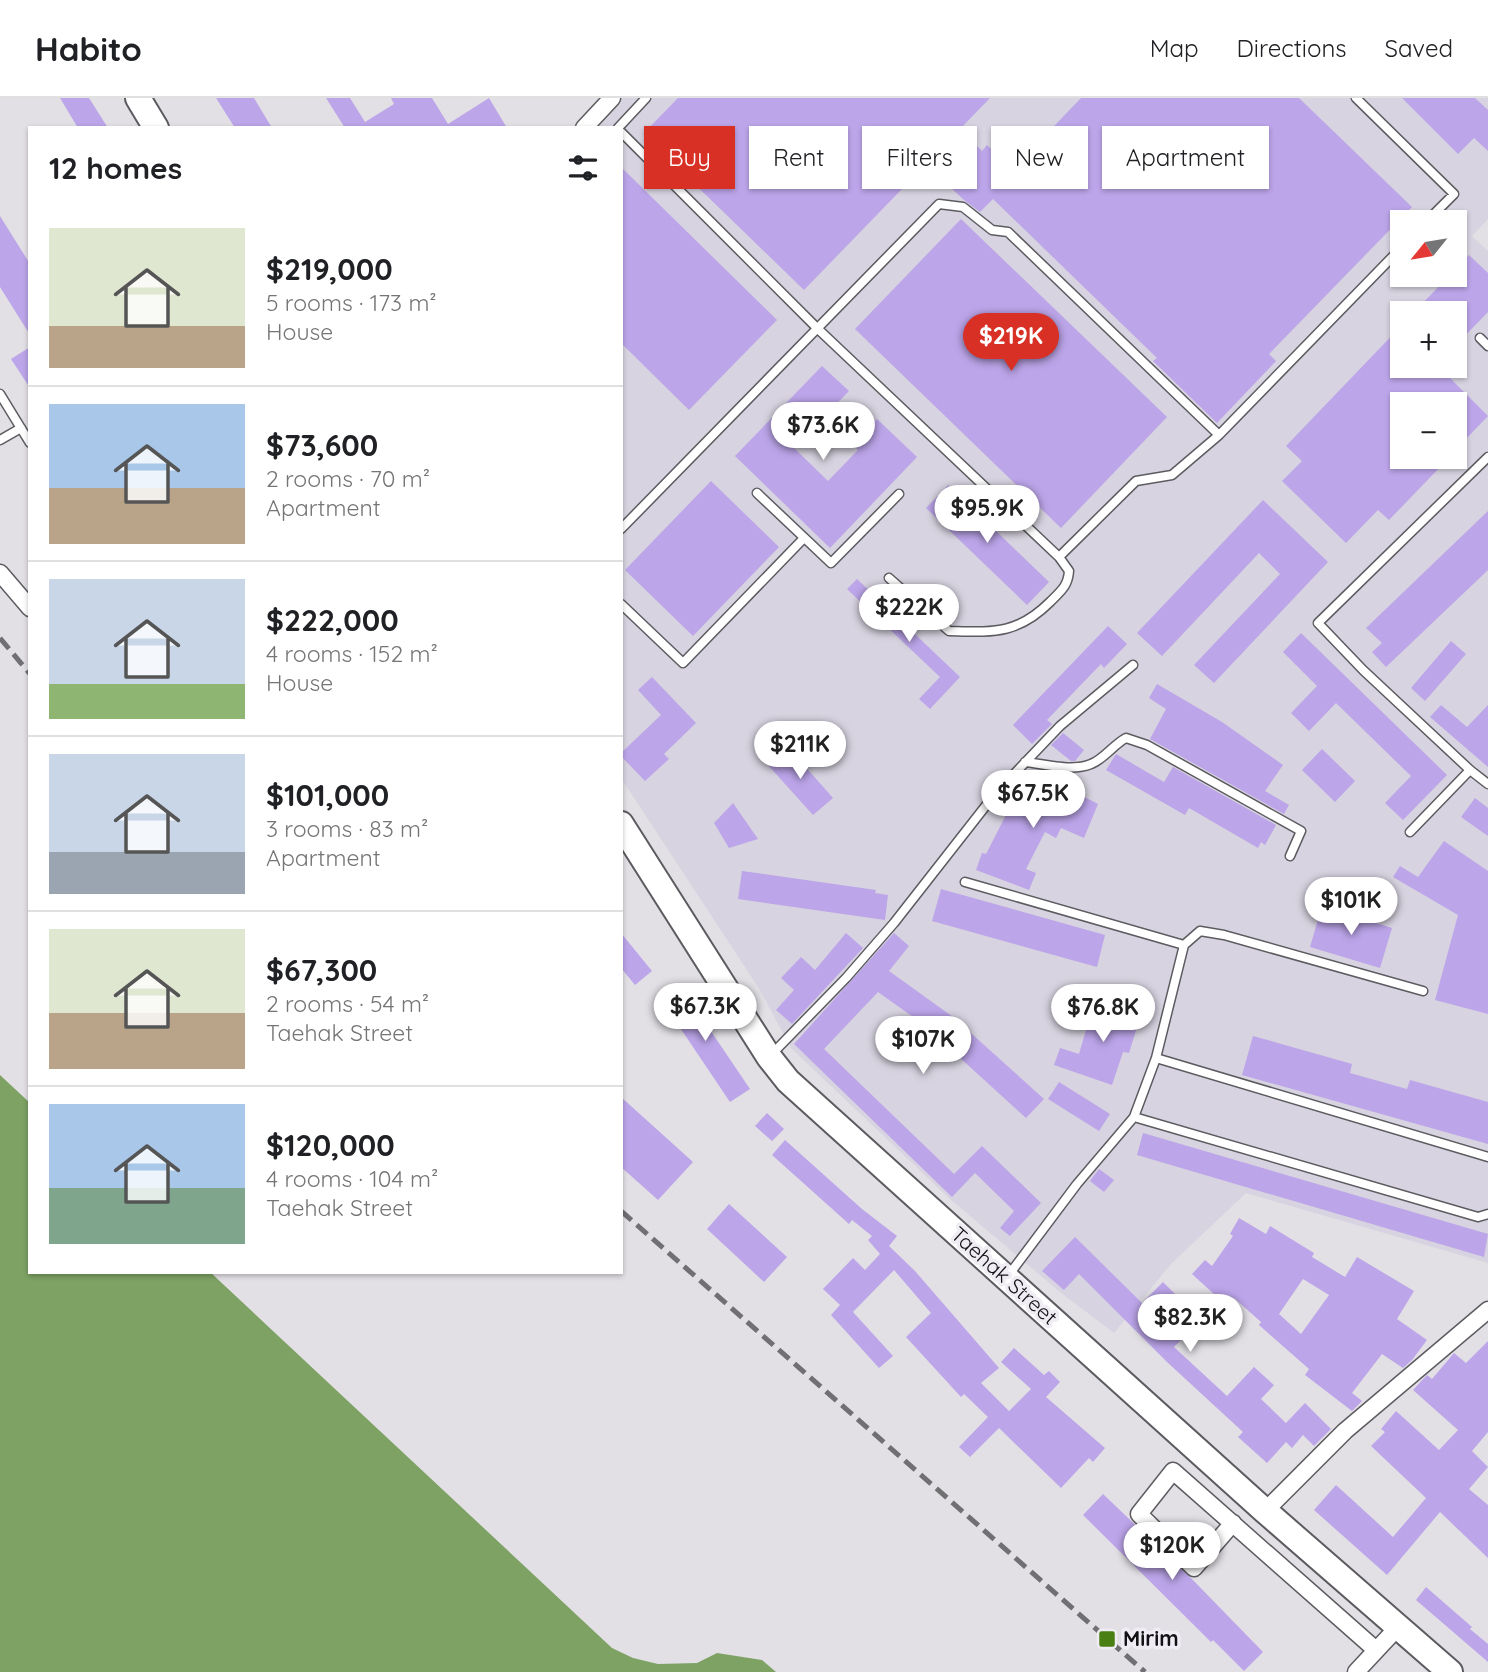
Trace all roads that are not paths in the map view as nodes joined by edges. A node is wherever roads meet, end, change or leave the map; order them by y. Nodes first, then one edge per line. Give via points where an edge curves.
1 (138, 98) edge
2 (612, 98) edge
3 (646, 98) edge
4 (1356, 98) edge
5 (155, 126) edge
6 (585, 126) edge
7 (620, 126) edge
8 (623, 134) edge
9 (1438, 210) edge
10 (1390, 259) edge
11 (818, 329) junction
12 (1480, 338) dead end
13 (1488, 346) edge
14 (0, 394) edge
15 (21, 428) junction
16 (1219, 435) junction
17 (0, 440) edge
18 (28, 440) edge
19 (1488, 457) edge
20 (757, 493) dead end
21 (899, 494) dead end
22 (623, 527) edge
23 (804, 538) junction
24 (1059, 557) junction
25 (0, 573) edge
26 (889, 578) dead end
27 (28, 606) edge
28 (623, 606) edge
29 (1133, 666) dead end
30 (1025, 762) junction
31 (1469, 770) junction
32 (1488, 784) edge
33 (623, 827) edge
34 (1410, 832) dead end
35 (1290, 856) dead end
36 (965, 882) dead end
37 (1184, 945) junction
38 (1423, 991) dead end
39 (769, 1057) junction
40 (1156, 1058) junction
41 (1134, 1117) junction
42 (1488, 1157) edge
43 (1488, 1214) edge
44 (1007, 1278) junction
45 (1488, 1310) edge
46 (1265, 1511) junction
47 (1233, 1523) junction
48 (1398, 1627) junction
49 (1376, 1650) junction
50 (1356, 1672) edge
51 (1450, 1672) edge

1 - 5 main road
2 - 6 street
3 - 7 lane
4 - 9 lane via 1454,194
8 - 11 lane
10 - 16 lane
11 - 16 lane via 939,204 963,206 992,230 1008,232
11 - 22 lane
11 - 24 lane
12 - 13 lane
14 - 15 lane
15 - 17 lane
15 - 18 lane
16 - 24 lane via 1172,475 1136,481
19 - 31 lane via 1318,623
20 - 23 lane
21 - 23 lane via 831,563
23 - 28 lane via 683,663
24 - 26 lane via 1069,571 1068,585 1036,617 994,632 949,631
25 - 27 street
29 - 30 lane via 1060,726
30 - 35 lane via 1092,764 1126,738 1301,831
30 - 39 lane via 894,923
31 - 32 lane
31 - 34 lane
33 - 39 main road, Taehak Street
36 - 37 lane
37 - 38 lane via 1200,931 1224,935
37 - 40 lane
39 - 44 main road, Taehak Street via 820,1111
40 - 41 lane
40 - 42 lane
41 - 43 lane via 1478,1217
41 - 44 lane
44 - 46 main road, Taehak Street
45 - 46 street via 1345,1431
46 - 48 main road, Taehak Street
47 - 47 street via 1173,1471 1139,1514 1194,1568
47 - 49 street
48 - 49 street
48 - 51 main road, Taehak Street
49 - 50 street

